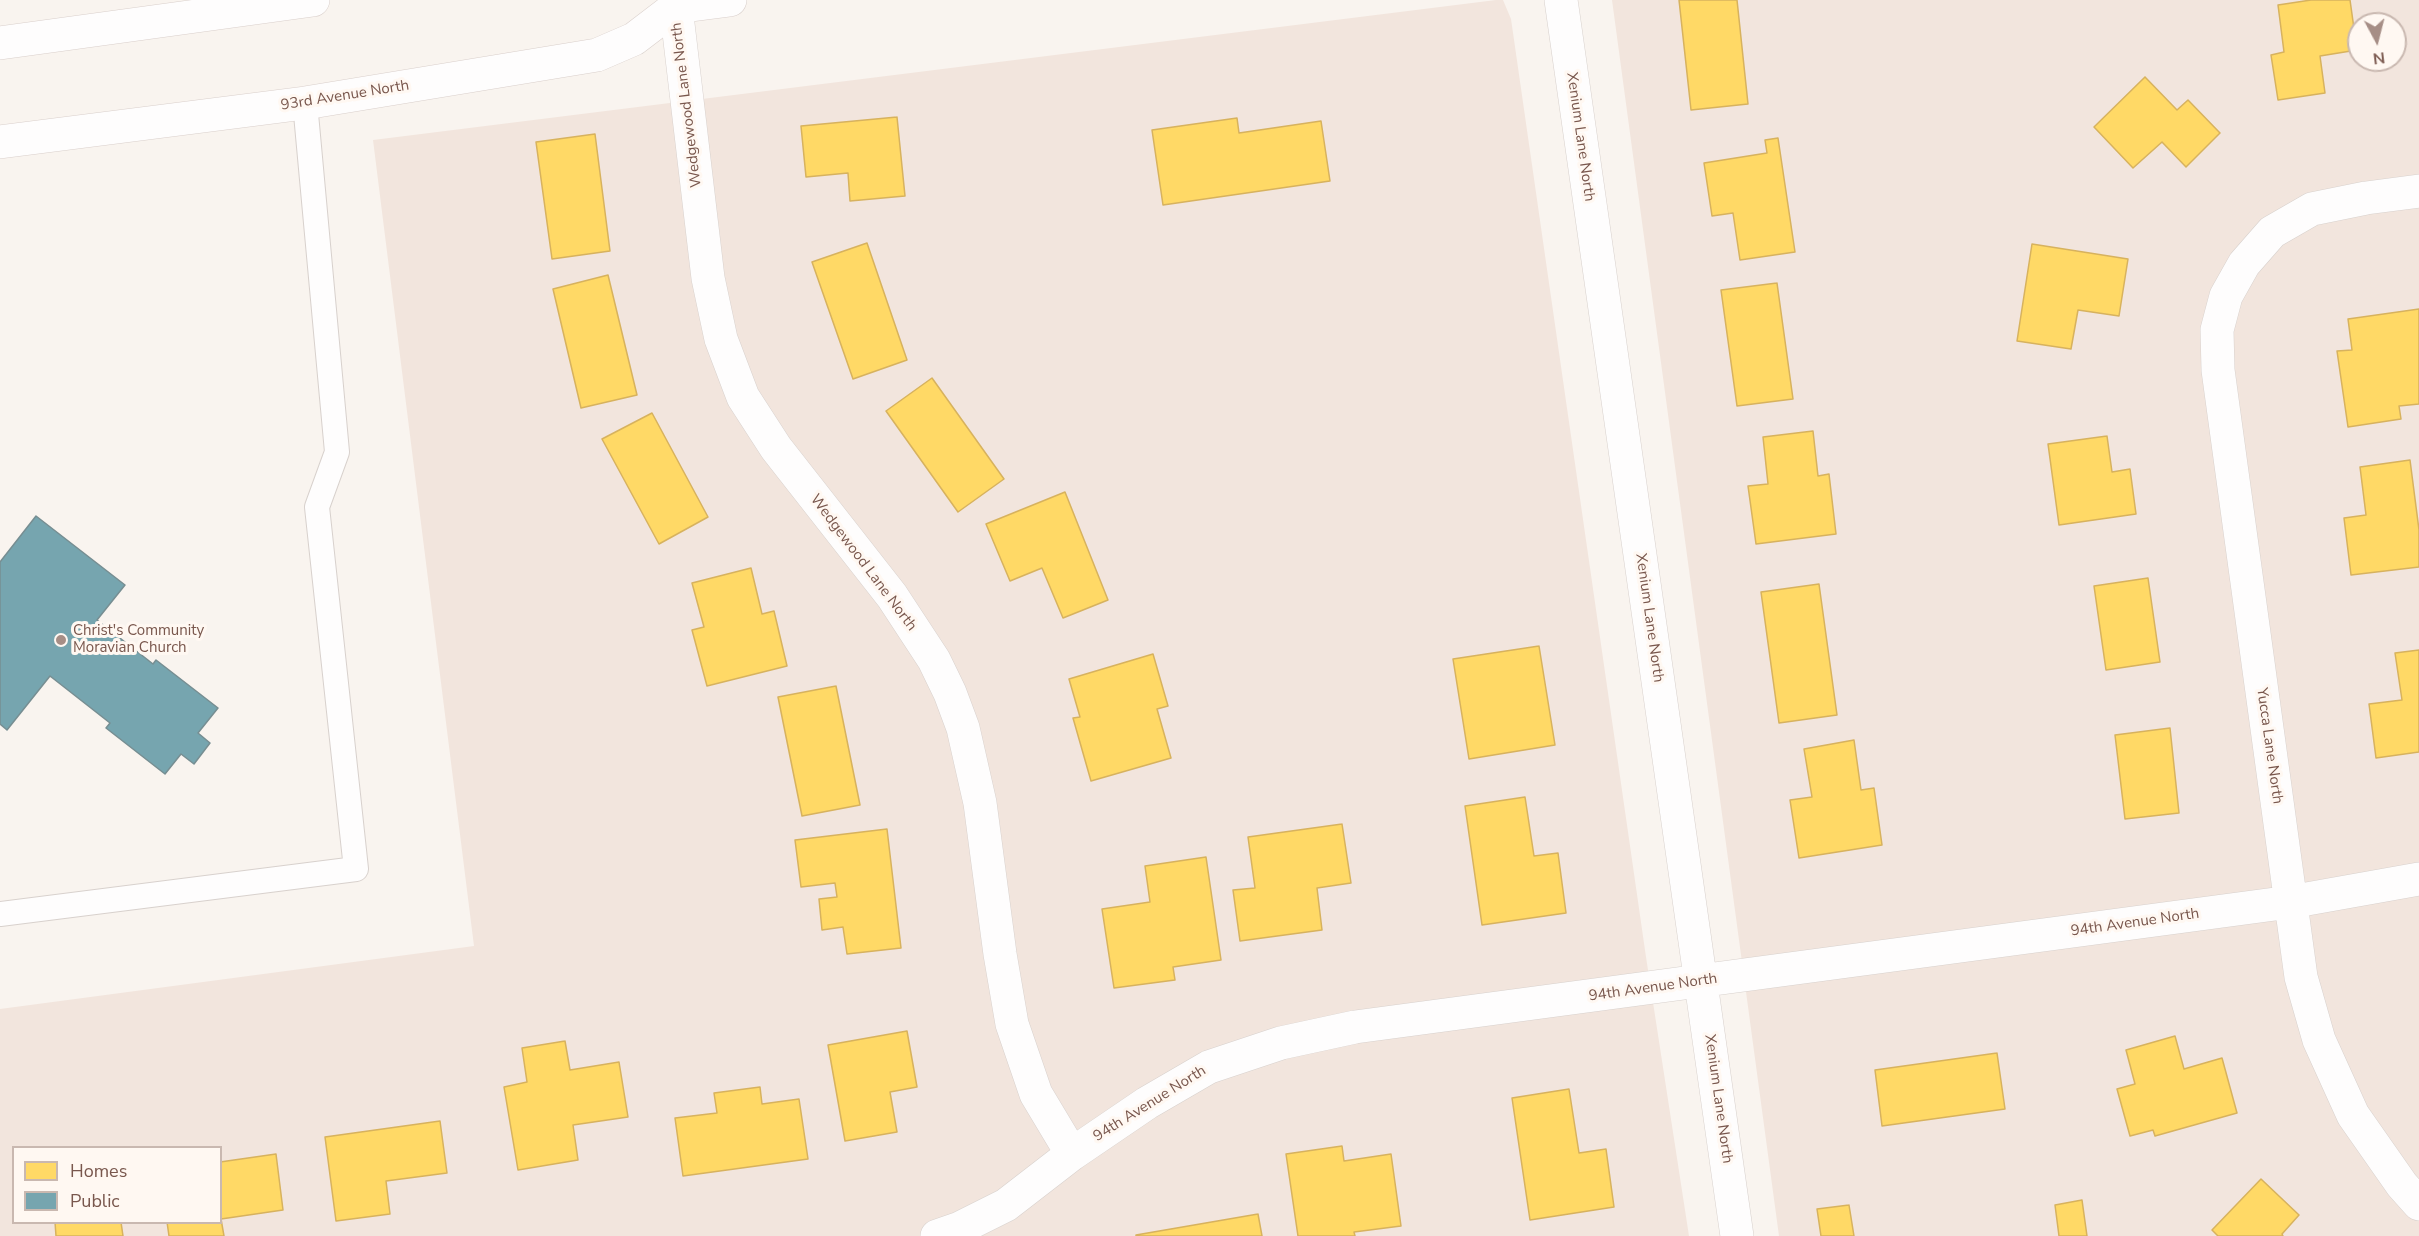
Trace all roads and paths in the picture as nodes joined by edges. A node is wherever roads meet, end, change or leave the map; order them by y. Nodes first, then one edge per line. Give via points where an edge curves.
1 (313, 0) edge
2 (730, 0) edge
3 (1561, 0) edge
4 (673, 2) edge
5 (0, 43) edge
6 (305, 103) junction
7 (0, 142) edge
8 (2419, 191) edge
9 (2419, 879) edge
10 (2290, 902) junction
11 (0, 914) edge
12 (1701, 981) junction
13 (1072, 1154) junction
14 (2419, 1204) edge
15 (937, 1236) edge
16 (1737, 1236) edge

1 - 5 street
2 - 4 street, 93rd Avenue North
3 - 12 street, Xenium Lane North
4 - 6 street, 93rd Avenue North via 634,39 597,55
4 - 13 street, Wedgewood Lane North via 708,278 721,339 748,406 776,448 892,596 934,660 950,693 963,728 980,803 1012,1024 1036,1094
6 - 7 street, 93rd Avenue North
6 - 11 lane via 337,452 317,507 356,869
8 - 10 street, Yucca Lane North via 2313,209 2272,232 2244,264 2226,296 2217,330 2218,370
9 - 10 street, 94th Avenue North
10 - 12 street, 94th Avenue North
10 - 14 street, Yucca Lane North via 2301,976 2319,1040 2353,1115
12 - 13 street, 94th Avenue North via 1355,1027 1281,1043 1209,1067
12 - 16 street, Xenium Lane North
13 - 15 street, 94th Avenue North via 1006,1205

